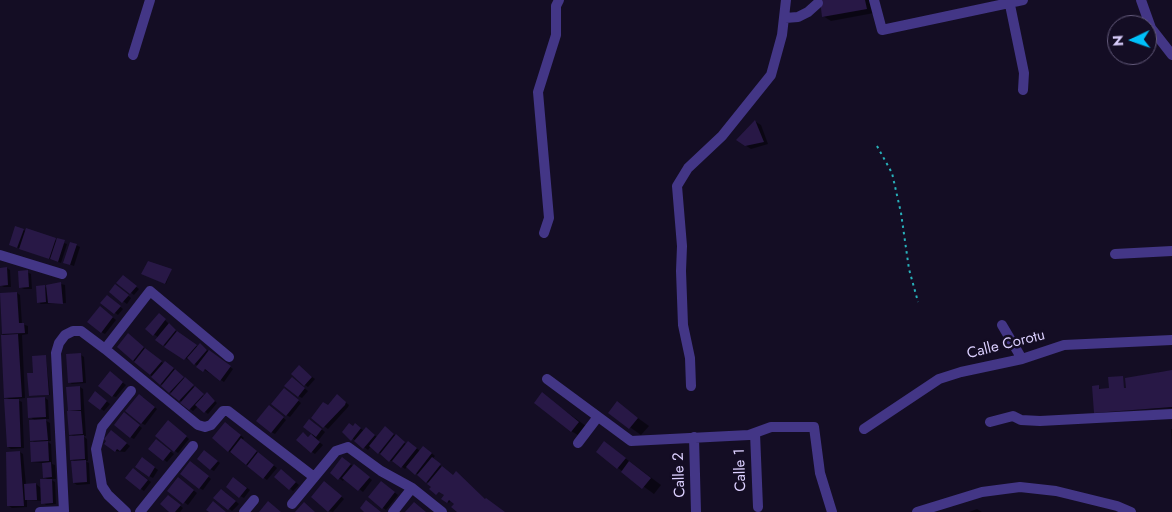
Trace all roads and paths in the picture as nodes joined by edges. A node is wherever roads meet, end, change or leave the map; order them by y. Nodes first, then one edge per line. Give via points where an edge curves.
1 (150, 0) edge
2 (559, 0) edge
3 (786, 0) edge
4 (874, 0) edge
5 (1023, 0) edge
6 (1141, 0) edge
7 (1010, 1) edge
8 (818, 3) dead end
9 (785, 18) junction
10 (133, 55) dead end
11 (1172, 55) edge
12 (1023, 90) dead end
13 (877, 146) dead end
14 (544, 233) dead end
15 (1172, 251) edge
16 (1115, 254) dead end
17 (0, 255) edge
18 (62, 274) dead end
19 (918, 302) dead end
20 (1002, 325) dead end
21 (1172, 340) edge
22 (105, 349) junction
23 (229, 357) dead end
24 (1022, 359) junction
25 (547, 379) dead end
26 (692, 386) dead end
27 (131, 391) dead end
28 (1172, 414) edge
29 (597, 418) junction
30 (990, 422) dead end
31 (864, 429) dead end
32 (755, 433) junction
33 (694, 437) junction
34 (578, 443) dead end
35 (194, 446) dead end
36 (314, 477) junction
37 (412, 488) junction
38 (254, 500) dead end
39 (292, 504) dead end
40 (758, 507) dead end
41 (40, 512) edge
42 (126, 512) edge
43 (140, 512) edge
44 (244, 512) edge
45 (393, 512) edge
46 (442, 512) edge
47 (696, 512) edge
48 (832, 512) edge
49 (917, 512) edge
50 (1131, 512) edge

1 - 10 street
2 - 14 street via 556,35 538,92 549,218
3 - 9 street
4 - 7 street via 882,30
5 - 7 street
6 - 11 street via 1151,28
7 - 12 street via 1024,73
8 - 9 street via 803,14
9 - 26 street via 771,75 722,136 688,168 677,186 683,326
13 - 19 path via 892,173
15 - 16 street
17 - 18 street
20 - 24 street
21 - 24 street, Calle Corotu via 1064,345
22 - 23 street via 150,290
22 - 36 street via 198,425 211,425 223,411 228,411
22 - 41 street via 81,331 65,335 59,343 56,353 64,511
24 - 31 street, Calle Corotu via 939,379
25 - 29 street
27 - 42 street via 102,427 96,449 102,486
28 - 30 street via 1040,421 1013,416
29 - 33 street via 631,441
29 - 34 street
32 - 33 street
32 - 40 street, Calle 1
32 - 48 street via 771,427 814,427 820,473
33 - 47 street, Calle 2
35 - 43 street
36 - 37 street via 336,451 348,447
36 - 39 street
37 - 45 street
37 - 46 street
38 - 44 street
49 - 50 street via 982,492 1020,487 1056,491

